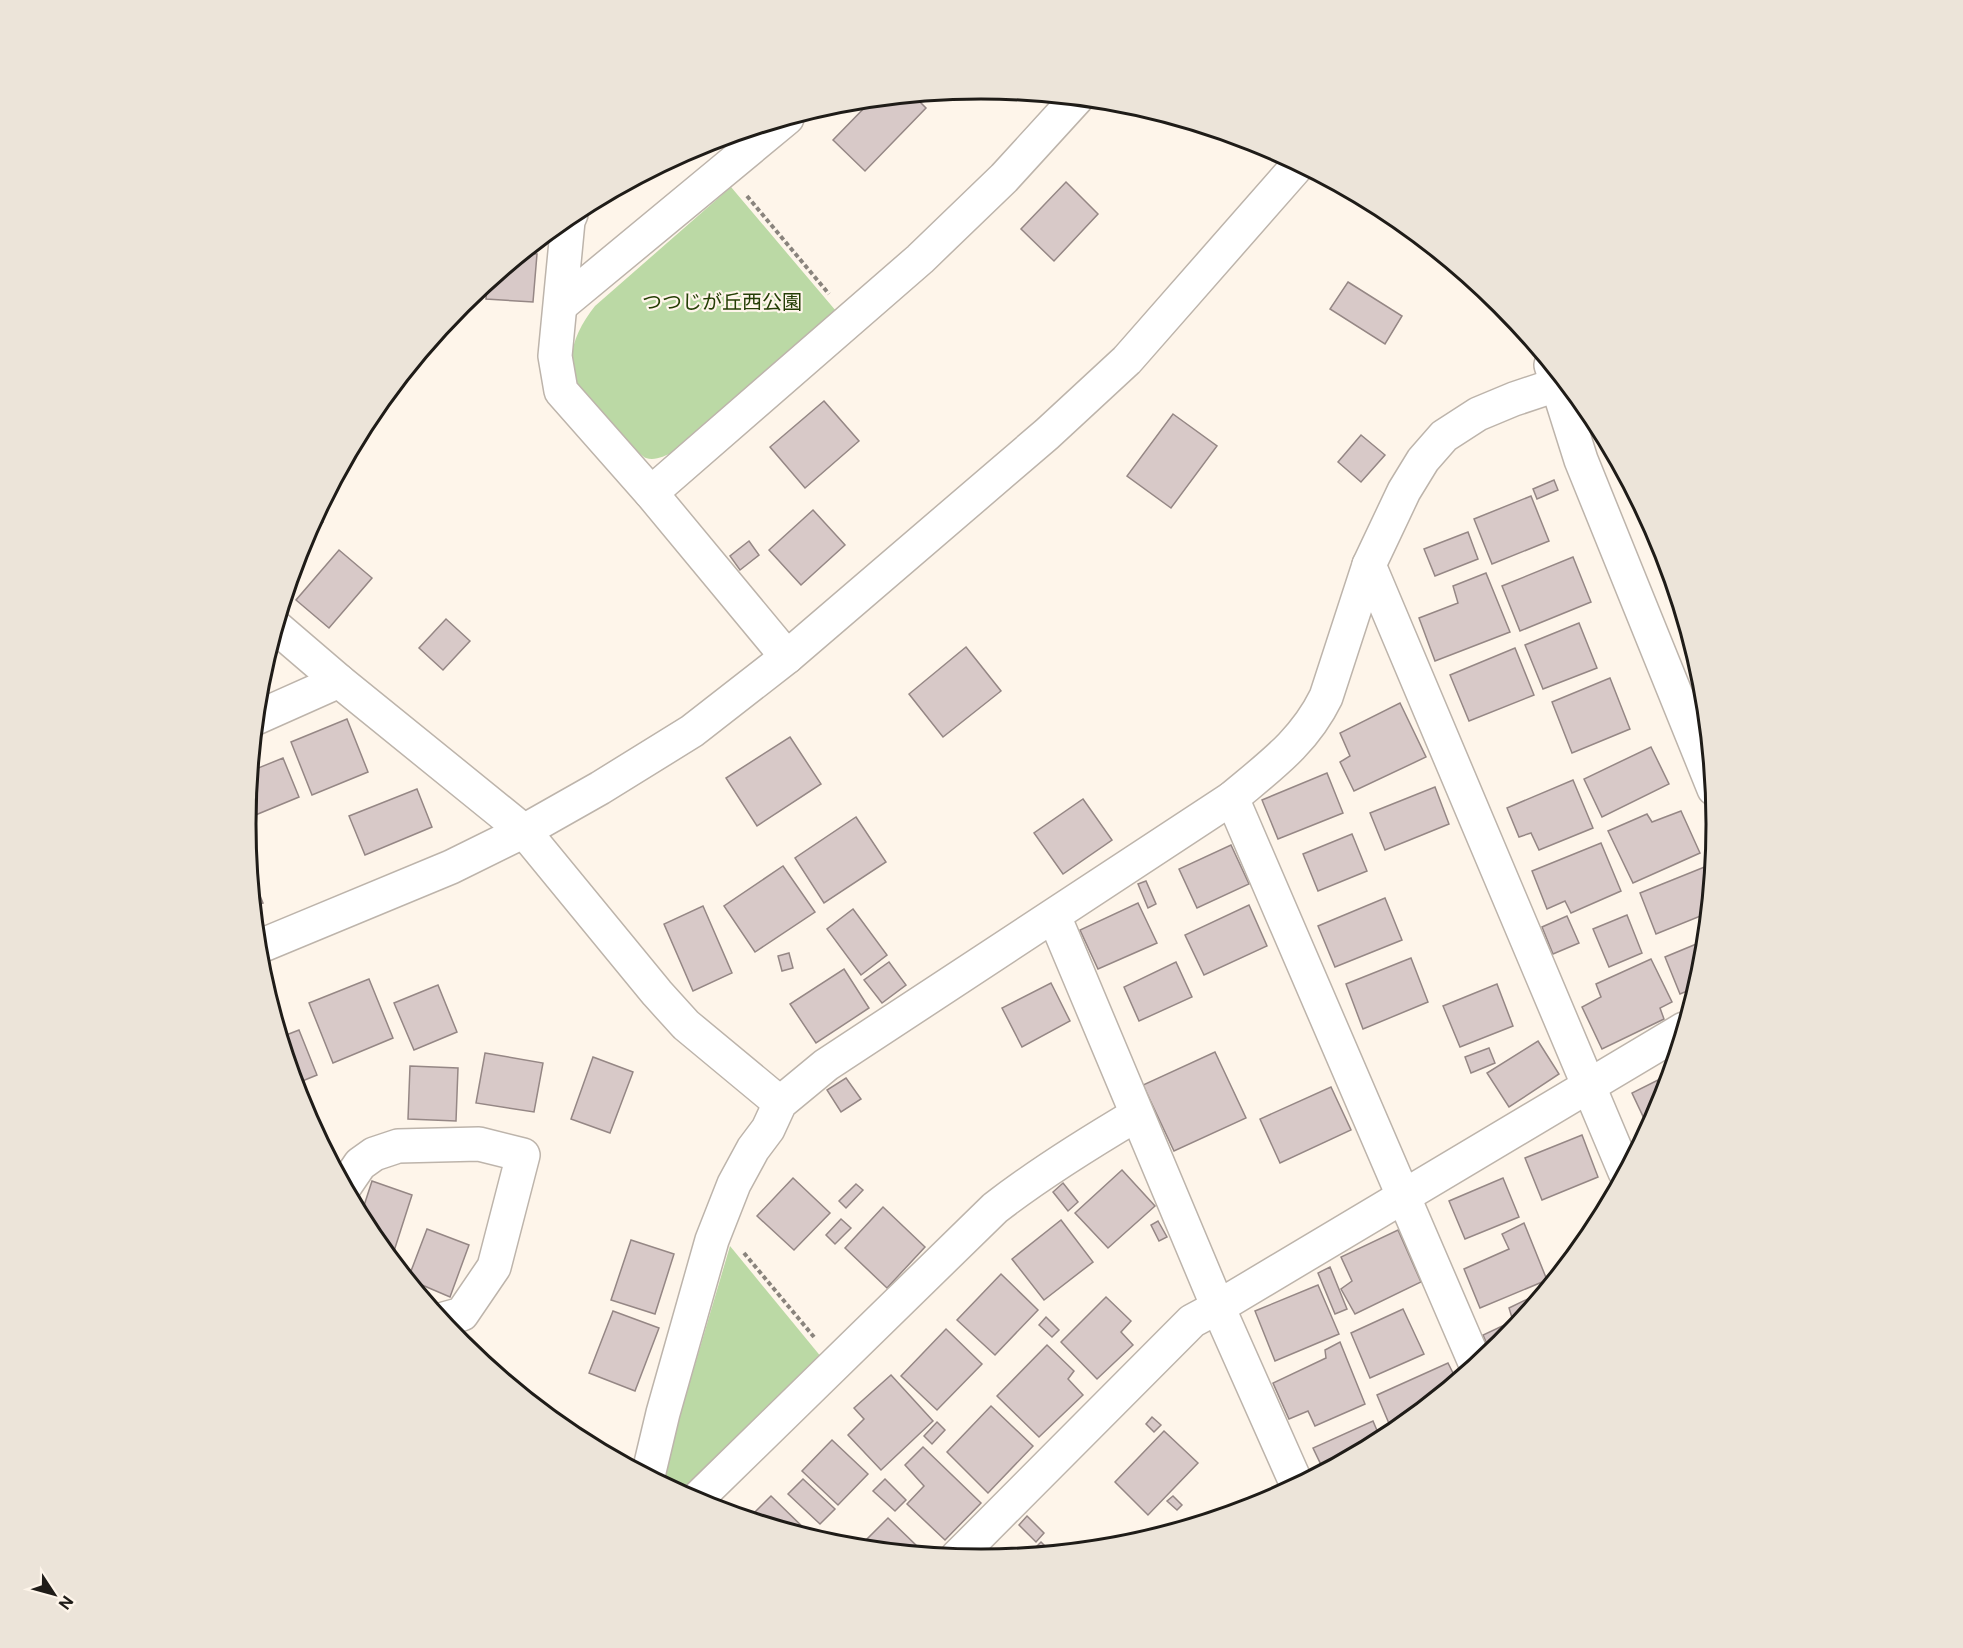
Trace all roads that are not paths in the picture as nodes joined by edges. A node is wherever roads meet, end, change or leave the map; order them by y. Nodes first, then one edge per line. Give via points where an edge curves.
1 (1071, 105) edge
2 (773, 130) edge
3 (1294, 170) edge
4 (567, 229) edge
5 (561, 305) junction
6 (1554, 379) edge
7 (1561, 389) edge
8 (651, 493) junction
9 (1369, 565) junction
10 (282, 632) edge
11 (787, 657) junction
12 (339, 681) junction
13 (265, 714) edge
14 (1704, 763) edge
15 (1232, 798) junction
16 (524, 831) junction
17 (1054, 916) junction
18 (267, 943) edge
19 (1675, 1034) edge
20 (1589, 1086) junction
21 (780, 1103) junction
22 (1136, 1115) junction
23 (1622, 1164) edge
24 (350, 1179) edge
25 (1405, 1197) junction
26 (1218, 1307) junction
27 (450, 1317) edge
28 (1473, 1357) edge
29 (650, 1468) edge
30 (1294, 1478) edge
31 (703, 1493) edge
32 (966, 1548) edge

1 - 8 street via 1004,178 920,259
2 - 5 street
3 - 11 street via 1127,360 1047,434
4 - 5 street
5 - 8 street via 555,356 561,391
6 - 9 street via 1478,414 1444,436 1404,491
7 - 14 street via 1581,460
8 - 11 street
9 - 15 street via 1318,714 1292,748
9 - 20 street
10 - 12 street
11 - 16 street via 692,731
12 - 13 street
12 - 16 street
15 - 17 street
15 - 25 street
16 - 18 street via 451,867
16 - 21 street via 686,1025
17 - 21 street via 826,1065
17 - 22 street
19 - 20 street
20 - 23 street
20 - 25 street
21 - 29 street via 734,1184 718,1223
22 - 26 street
22 - 31 street via 1067,1156 995,1208
24 - 27 street via 360,1164 374,1154 398,1146 479,1144 523,1155 494,1267 462,1314
25 - 26 street
25 - 28 street
26 - 30 street
26 - 32 street via 1192,1321

